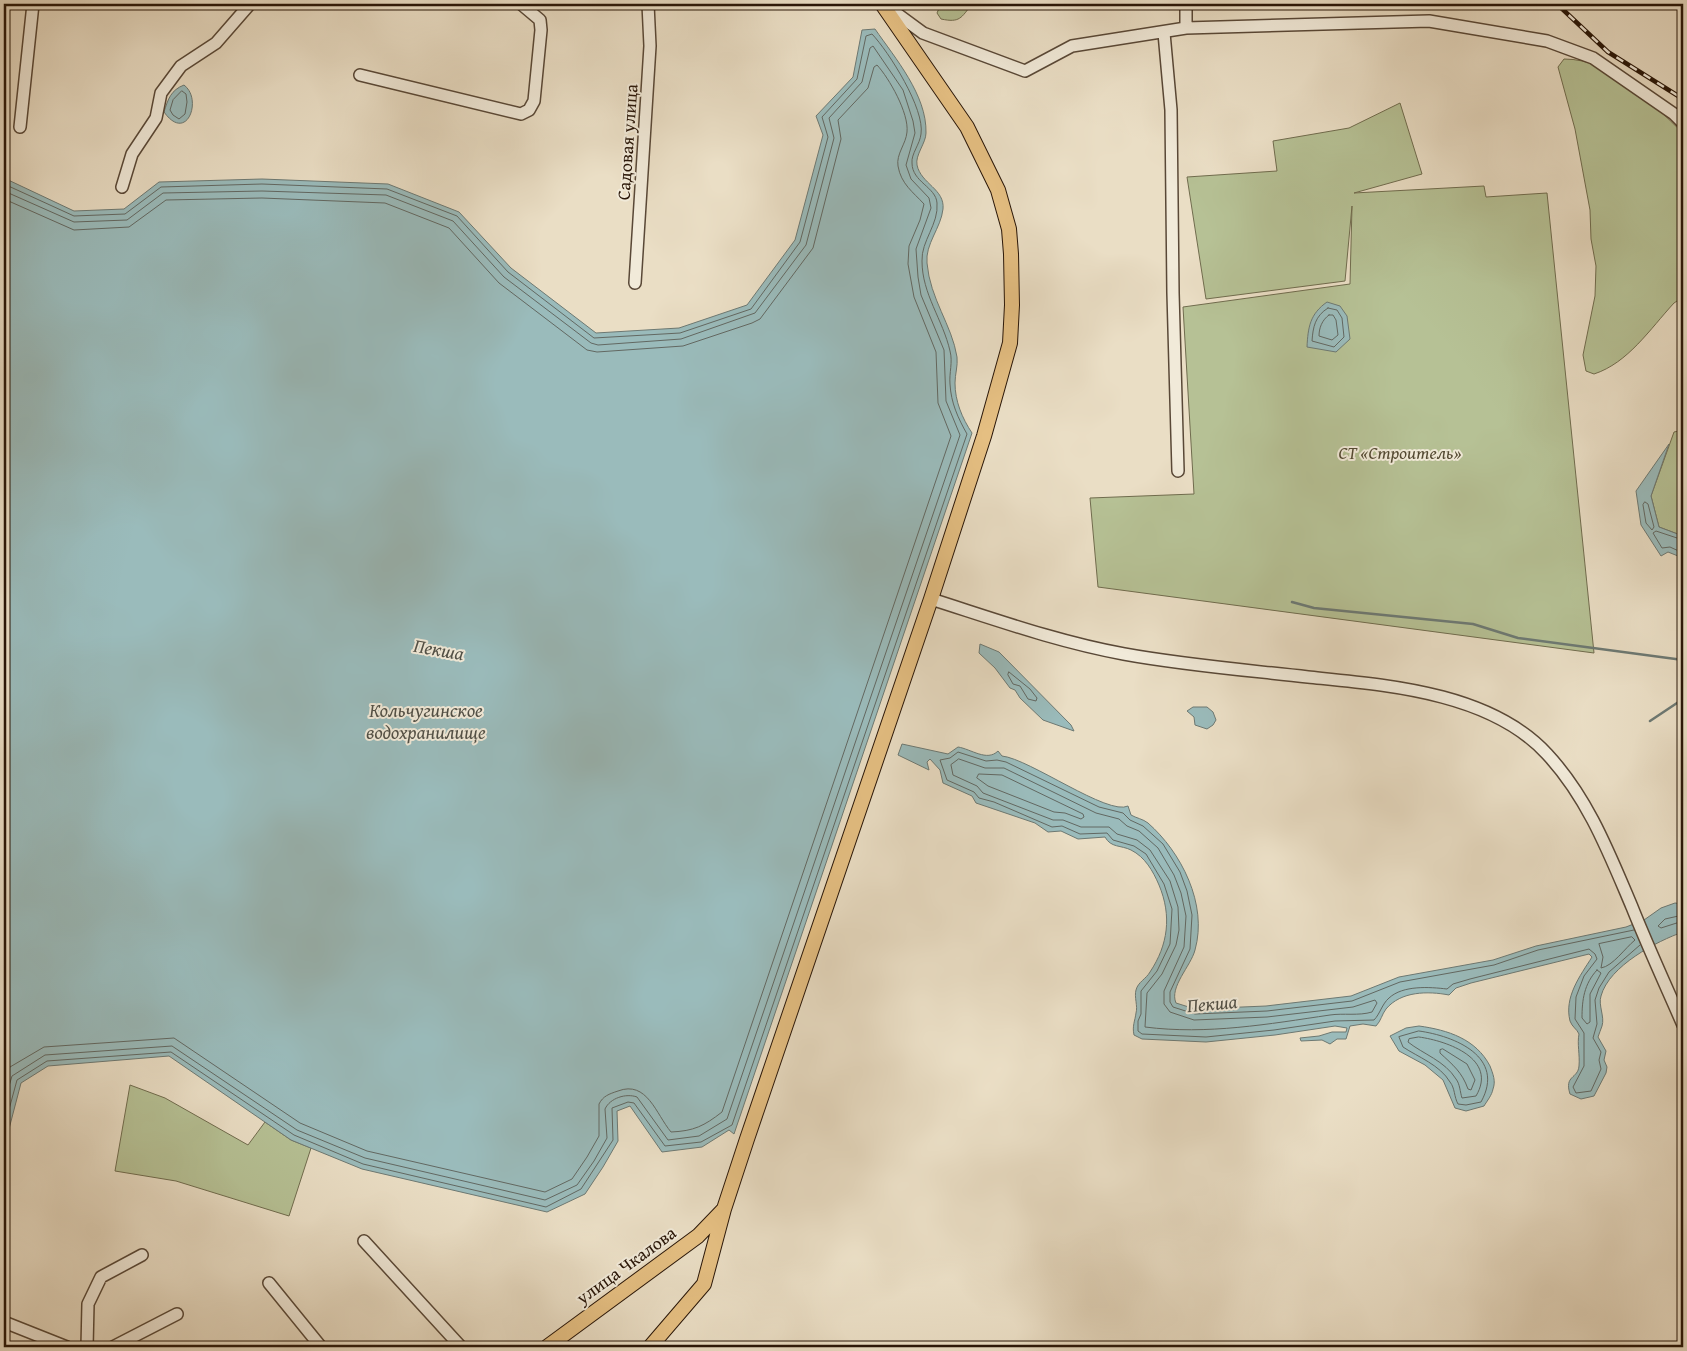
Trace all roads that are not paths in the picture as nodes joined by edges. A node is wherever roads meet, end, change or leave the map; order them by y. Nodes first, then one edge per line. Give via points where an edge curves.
1 (33, 4) edge
2 (250, 4) edge
3 (521, 4) edge
4 (648, 4) edge
5 (883, 4) edge
6 (1186, 4) edge
7 (1186, 28) junction
8 (1164, 33) junction
9 (360, 75) dead end
10 (1683, 123) edge
11 (20, 127) dead end
12 (122, 187) dead end
13 (635, 283) dead end
14 (1178, 471) dead end
15 (931, 599) junction
16 (1683, 1025) edge
17 (724, 1209) junction
18 (364, 1241) dead end
19 (142, 1255) dead end
20 (269, 1283) dead end
21 (177, 1314) dead end
22 (4, 1322) edge
23 (67, 1347) edge
24 (87, 1347) edge
25 (113, 1347) edge
26 (321, 1347) edge
27 (461, 1347) edge
28 (547, 1347) edge
29 (650, 1347) edge

1 - 11 street
2 - 12 street via 216,43 181,66 161,93 156,118 132,154
3 - 9 street via 540,20 534,101 522,114
4 - 13 street, Садовая улица via 650,46
5 - 8 street via 923,33 1025,72 1072,46
5 - 15 main road via 967,127 998,190 1009,229 1013,279 1010,343 984,436
6 - 7 street
7 - 8 street
7 - 10 street via 1429,21 1546,41 1593,58
8 - 14 street via 1170,110
15 - 16 street via 1067,641 1121,654 1409,688 1475,708 1520,732 1545,752 1580,796 1610,853
15 - 17 main road
17 - 28 main road, улица Чкалова via 698,1236
17 - 29 main road via 704,1284
18 - 27 street
19 - 24 street via 101,1277 88,1304
20 - 26 street
21 - 25 street
22 - 23 street

